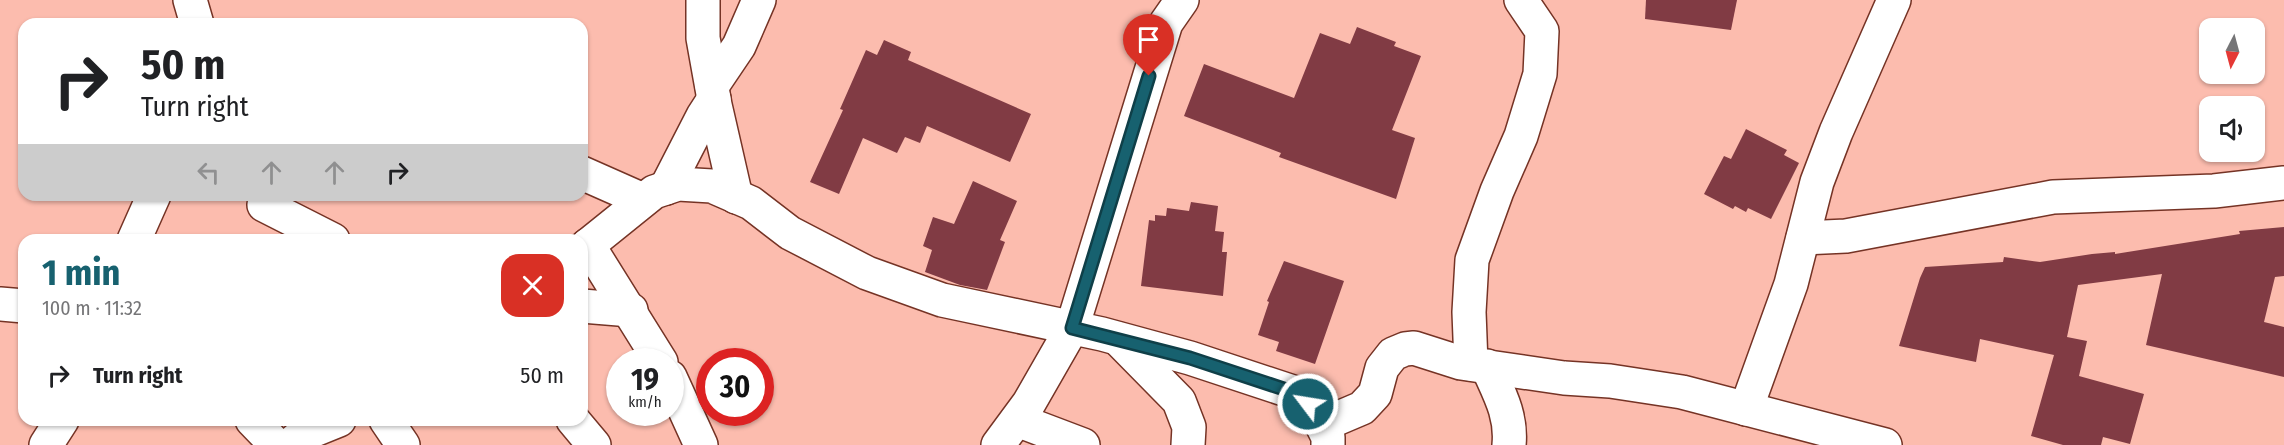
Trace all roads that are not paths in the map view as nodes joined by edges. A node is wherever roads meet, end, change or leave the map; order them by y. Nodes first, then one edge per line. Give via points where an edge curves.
1 (190, 0) edge
2 (703, 0) edge
3 (759, 0) edge
4 (1182, 0) edge
5 (1521, 0) edge
6 (1894, 0) edge
7 (195, 18) edge
8 (713, 93) junction
9 (588, 175) edge
10 (2284, 183) edge
11 (655, 194) junction
12 (736, 197) junction
13 (151, 201) edge
14 (262, 201) edge
15 (264, 201) edge
16 (137, 234) edge
17 (278, 234) edge
18 (322, 234) edge
19 (1803, 238) junction
20 (588, 246) edge
21 (588, 252) edge
22 (0, 304) edge
23 (18, 306) edge
24 (588, 306) edge
25 (631, 310) junction
26 (1072, 328) junction
27 (1116, 338) junction
28 (653, 348) edge
29 (1479, 365) junction
30 (684, 408) edge
31 (1746, 409) junction
32 (58, 426) edge
33 (258, 426) edge
34 (324, 426) edge
35 (390, 426) edge
36 (578, 426) edge
37 (1008, 432) edge
38 (1325, 435) edge
39 (46, 445) edge
40 (276, 445) edge
41 (290, 445) edge
42 (402, 445) edge
43 (594, 445) edge
44 (701, 445) edge
45 (1083, 445) edge
46 (1188, 445) edge
47 (1509, 445) edge
48 (1885, 445) edge

1 - 7 street
2 - 8 street via 703,38
3 - 8 street
4 - 26 street via 1166,23
5 - 29 street via 1542,31 1540,74 1521,136 1472,260 1468,312
6 - 19 street via 1832,142
8 - 11 street
8 - 12 street
9 - 11 street
10 - 19 street via 2214,192 2053,197 1846,236
11 - 12 street via 678,184 712,186
11 - 20 street
12 - 26 street via 751,203 790,233 867,273 942,300
13 - 16 street
14 - 17 street
15 - 18 street
19 - 31 street via 1791,284
21 - 25 street
22 - 23 street
24 - 25 street
25 - 28 street
26 - 27 street
26 - 37 street
27 - 38 street via 1299,394 1316,413
27 - 46 street via 1179,401 1189,427
29 - 31 street via 1682,392
29 - 38 street via 1414,348 1393,354 1382,368 1375,394
29 - 47 street via 1505,408
30 - 44 street
31 - 48 street
32 - 39 street
33 - 40 street
34 - 41 street
35 - 42 street
36 - 43 street
37 - 45 street

